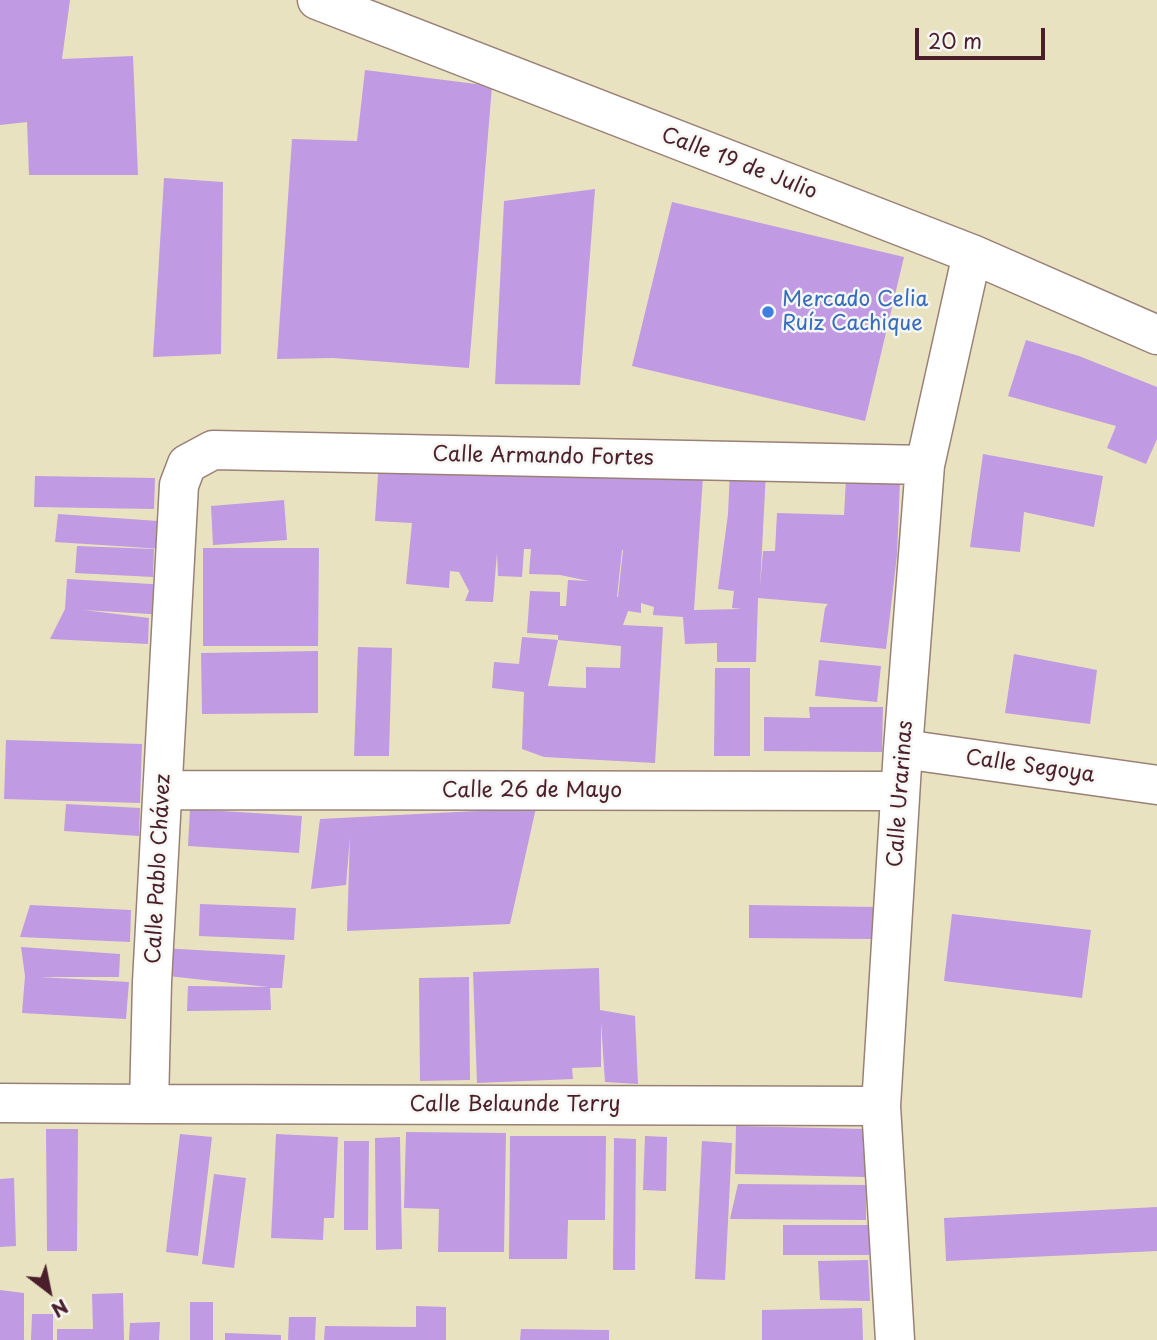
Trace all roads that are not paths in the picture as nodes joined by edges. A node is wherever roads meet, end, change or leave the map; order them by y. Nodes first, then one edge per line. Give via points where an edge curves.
1 (317, 0) edge
2 (972, 254) junction
3 (1157, 335) edge
4 (925, 465) junction
5 (179, 485) joint
6 (903, 749) junction
7 (1157, 785) edge
8 (163, 790) junction
9 (900, 791) junction
10 (0, 1103) edge
11 (149, 1104) junction
12 (881, 1106) junction
13 (895, 1340) edge

1 - 2 street, Calle 19 de Julio
2 - 3 street, Calle 19 de Julio
2 - 4 street, Calle Urarinas
4 - 5 street, Calle Armando Fortes via 213,450 187,464
4 - 6 street, Calle Urarinas
5 - 8 street, Calle Pablo Chávez
6 - 7 street, Calle Segoya
6 - 9 street, Calle Urarinas
8 - 9 street, Calle 26 de Mayo
8 - 11 street, Calle Pablo Chávez
9 - 12 street, Calle Urarinas
10 - 11 street
11 - 12 street, Calle Belaunde Terry
12 - 13 street, Calle Urarinas

